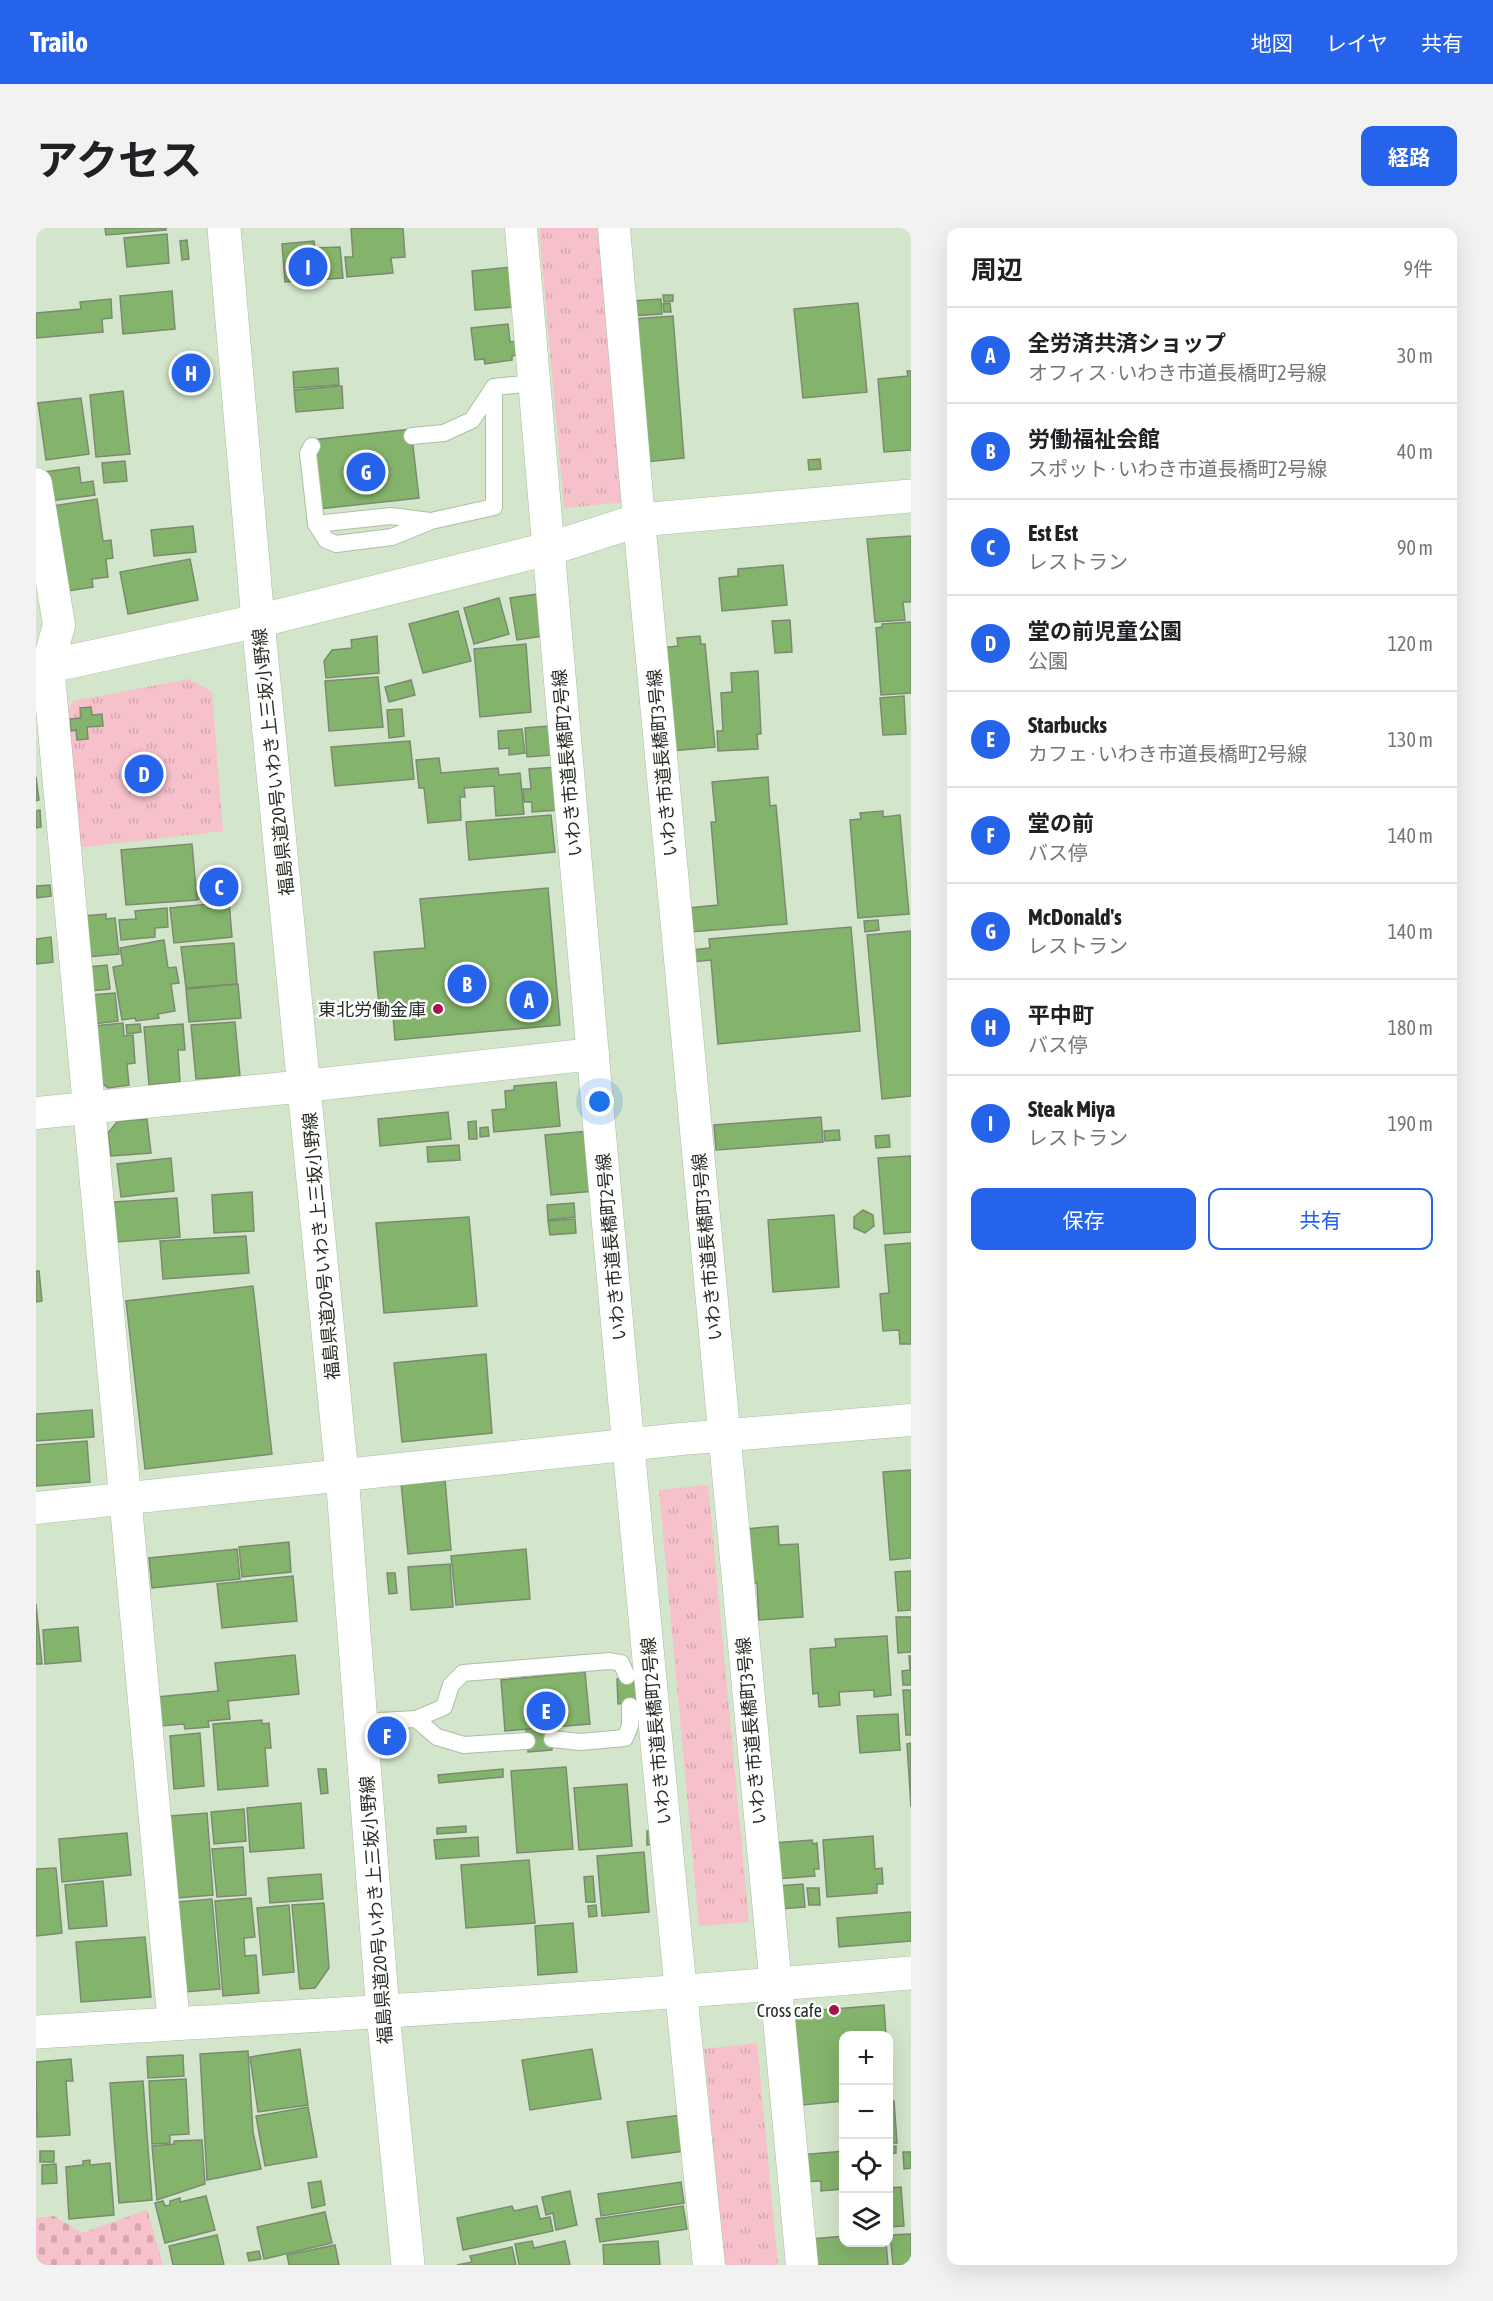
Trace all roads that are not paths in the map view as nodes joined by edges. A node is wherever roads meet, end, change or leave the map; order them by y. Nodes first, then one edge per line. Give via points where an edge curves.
1 (224, 228) edge
2 (521, 228) edge
3 (614, 228) edge
4 (534, 382) junction
5 (494, 387) junction
6 (412, 436) dead end
7 (312, 446) dead end
8 (36, 484) edge
9 (911, 496) edge
10 (639, 520) junction
11 (548, 549) junction
12 (258, 621) junction
13 (42, 667) edge
14 (593, 1054) junction
15 (305, 1086) junction
16 (89, 1108) junction
17 (36, 1113) edge
18 (911, 1420) edge
19 (724, 1436) junction
20 (629, 1445) junction
21 (342, 1474) junction
22 (127, 1498) junction
23 (36, 1508) edge
24 (627, 1676) dead end
25 (630, 1706) dead end
26 (416, 1719) junction
27 (361, 1722) junction
28 (552, 1739) dead end
29 (527, 1741) dead end
30 (911, 1972) edge
31 (774, 1984) junction
32 (681, 1992) junction
33 (383, 2013) junction
34 (174, 2024) junction
35 (36, 2032) edge
36 (408, 2265) edge
37 (710, 2265) edge
38 (802, 2265) edge

1 - 12 main road, 福島県道20号いわき上三坂小野線
2 - 4 street, いわき市道長橋町2号線
3 - 10 street, いわき市道長橋町3号線
4 - 5 lane
4 - 11 street, いわき市道長橋町2号線
5 - 6 lane via 472,420 444,433
5 - 7 lane via 494,507 431,521 392,537 336,544 326,540 316,524 308,453
8 - 13 street via 59,625
9 - 10 main road
10 - 11 main road
10 - 19 street, いわき市道長橋町3号線
11 - 12 main road
11 - 14 street, いわき市道長橋町2号線
12 - 13 main road
12 - 15 main road, 福島県道20号いわき上三坂小野線
13 - 16 street
14 - 15 street
14 - 20 street, いわき市道長橋町2号線
15 - 16 street
15 - 21 main road, 福島県道20号いわき上三坂小野線
16 - 17 street
16 - 22 street
18 - 19 street
19 - 20 street
19 - 31 street, いわき市道長橋町3号線
20 - 21 street
20 - 32 street, いわき市道長橋町2号線
21 - 22 street
21 - 27 main road, 福島県道20号いわき上三坂小野線
22 - 23 street
22 - 34 street
24 - 26 lane via 621,1663 610,1661 463,1673 451,1686 444,1707
25 - 28 lane via 630,1726 625,1738 580,1742
26 - 27 lane
26 - 29 lane via 437,1737 464,1745
27 - 33 main road, 福島県道20号いわき上三坂小野線
30 - 31 main road
31 - 32 main road
31 - 38 street, いわき市道長橋町3号線
32 - 33 main road
32 - 37 street, いわき市道長橋町2号線
33 - 34 main road
33 - 36 main road, 福島県道20号いわき上三坂小野線
34 - 35 main road

